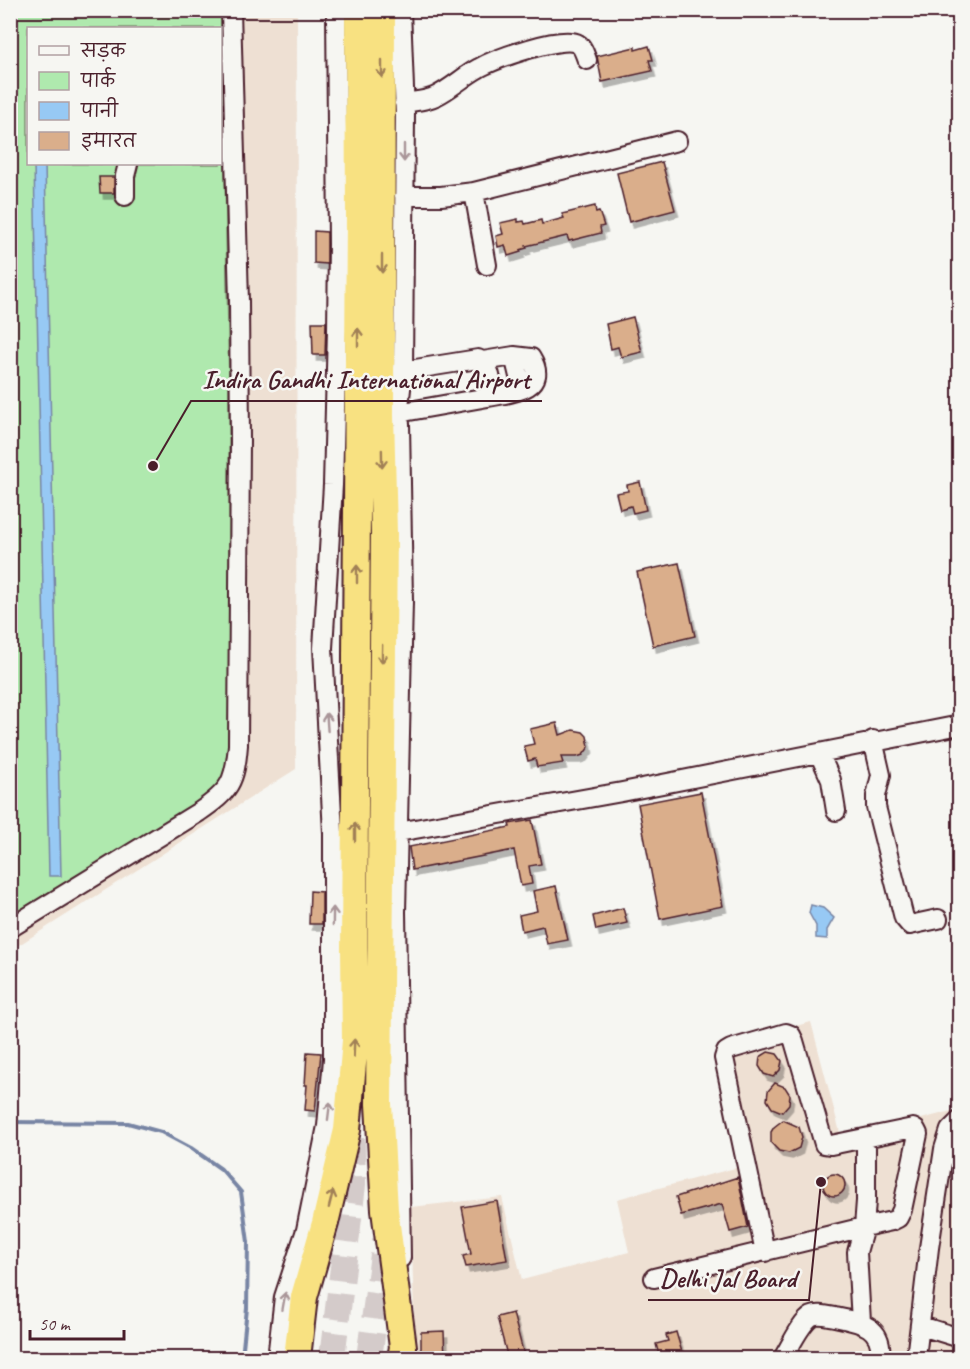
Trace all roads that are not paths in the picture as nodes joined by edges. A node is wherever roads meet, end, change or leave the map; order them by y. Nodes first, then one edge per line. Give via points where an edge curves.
1 (231, 10) edge
2 (336, 10) edge
3 (358, 10) edge
4 (382, 10) edge
5 (401, 10) edge
6 (587, 60) dead end
7 (404, 103) junction
8 (677, 141) dead end
9 (228, 149) edge
10 (128, 165) edge
11 (474, 192) junction
12 (125, 196) dead end
13 (404, 196) junction
14 (487, 265) dead end
15 (483, 361) junction
16 (403, 371) junction
17 (488, 397) junction
18 (392, 415) junction
19 (960, 725) edge
20 (873, 741) junction
21 (819, 753) junction
22 (836, 811) dead end
23 (389, 834) junction
24 (938, 919) dead end
25 (10, 928) edge
26 (960, 1120) edge
27 (866, 1138) junction
28 (864, 1227) junction
29 (765, 1252) junction
30 (654, 1278) dead end
31 (861, 1322) junction
32 (921, 1326) junction
33 (960, 1338) edge
34 (403, 1355) edge
35 (277, 1359) edge
36 (297, 1359) edge
37 (783, 1359) edge
38 (880, 1359) edge
39 (916, 1359) edge

1 - 9 street
35 -> 2 street via 284,1296 306,1230 327,1126 333,1059 333,833 323,648 337,342
36 -> 3 highway via 304,1297 339,1168 350,1108 355,1041
4 -> 18 highway
5 - 7 street
6 - 7 street via 578,43 537,47 479,68 435,97
7 -> 13 street
8 - 11 street
9 - 25 street via 240,453 238,745 234,777 222,794 199,812
10 - 12 street
11 - 13 street
11 - 14 street
13 - 16 street
15 - 16 street
15 - 17 street via 492,386
15 - 17 street via 514,356 531,358 537,371 534,382 522,389
16 - 18 street
17 - 18 street
18 - 23 highway via 384,532
19 - 20 street
20 - 21 street
20 - 24 street via 881,775 876,807 904,918 915,926
21 - 22 street via 831,780
21 - 23 street
23 - 34 highway via 379,1104 385,1210
26 - 32 street via 950,1130 944,1149
27 - 28 street
27 - 28 street via 913,1128 918,1134 898,1218
27 - 29 street via 824,1144 791,1035 780,1034 726,1052 724,1058
28 - 29 street
28 - 31 street via 857,1261
29 - 30 street
31 - 37 street via 812,1316
31 - 38 street via 877,1338
32 - 33 street
32 - 39 street

